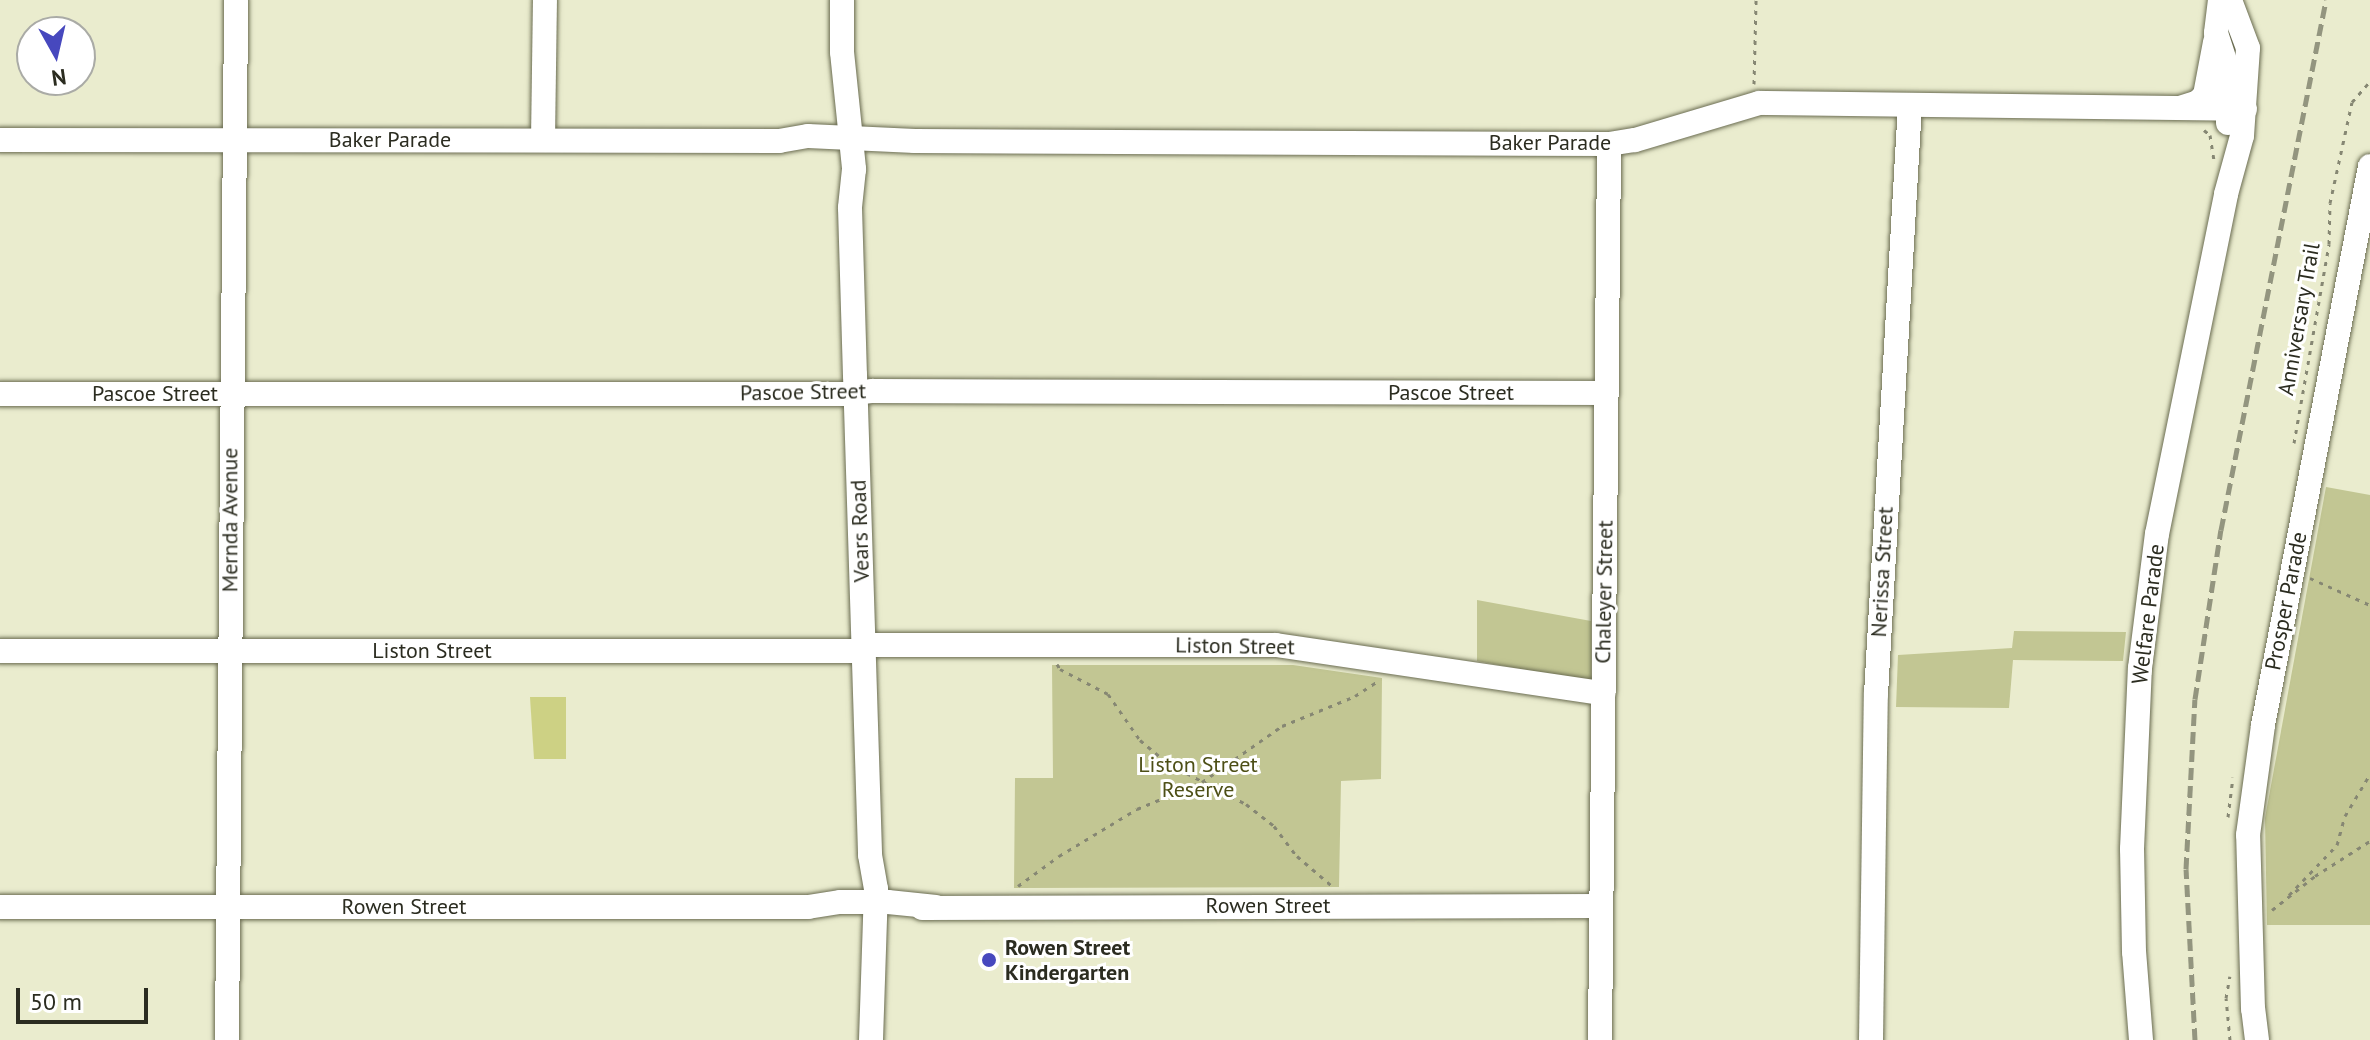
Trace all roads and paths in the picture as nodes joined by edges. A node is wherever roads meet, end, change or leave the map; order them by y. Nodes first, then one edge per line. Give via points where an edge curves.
1 (236, 0) edge
2 (545, 0) edge
3 (842, 0) edge
4 (1756, 0) edge
5 (2220, 0) edge
6 (2230, 0) edge
7 (2216, 33) junction
8 (2370, 81) edge
9 (1754, 86) dead end
10 (1910, 105) junction
11 (2178, 109) junction
12 (2236, 109) junction
13 (0, 140) edge
14 (233, 140) junction
15 (543, 140) junction
16 (844, 141) junction
17 (1609, 144) junction
18 (2370, 166) edge
19 (856, 392) junction
20 (1606, 393) junction
21 (0, 394) edge
22 (230, 394) junction
23 (2293, 451) dead end
24 (2291, 573) junction
25 (2370, 605) edge
26 (864, 648) junction
27 (0, 651) edge
28 (229, 651) junction
29 (1057, 663) dead end
30 (1380, 676) dead end
31 (1603, 693) junction
32 (2370, 774) edge
33 (1202, 782) junction
34 (2370, 841) edge
35 (1319, 889) dead end
36 (1032, 890) dead end
37 (2281, 903) junction
38 (1601, 906) junction
39 (0, 907) edge
40 (228, 907) junction
41 (871, 907) junction
42 (2250, 938) junction
43 (227, 1040) edge
44 (871, 1040) edge
45 (1600, 1040) edge
46 (1871, 1040) edge
47 (2141, 1040) edge
48 (2257, 1040) edge

1 - 14 street, Mernda Avenue
2 - 15 street
3 - 16 street, Vears Road
4 - 9 path
5 - 7 street, Welfare Parade
6 - 12 street, Welfare Parade via 2248,48
7 - 11 street via 2205,95
7 - 12 street, Welfare Parade
8 - 23 path, Anniversary Trail via 2352,102 2330,203 2329,244
10 - 11 street, Baker Parade
10 - 17 street, Baker Parade via 1752,104
10 - 46 street, Nerissa Street via 1876,694
11 - 12 street, Baker Parade
12 - 47 street, Welfare Parade via 2238,155 2157,534 2143,633 2132,849
13 - 14 street, Baker Parade
14 - 15 street, Baker Parade
14 - 22 street, Mernda Avenue
15 - 16 street, Baker Parade
16 - 17 street, Baker Parade
16 - 19 street, Vears Road via 854,185 850,208
17 - 20 street, Chaleyer Street
18 - 24 street, Prosper Parade
19 - 20 street, Pascoe Street
19 - 22 street, Pascoe Street
19 - 26 street, Vears Road
20 - 31 street, Chaleyer Street
21 - 22 street, Pascoe Street
22 - 28 street, Mernda Avenue
24 - 25 path
24 - 42 street, Prosper Parade via 2248,835
26 - 28 street, Liston Street
26 - 31 street, Liston Street via 1276,645
26 - 41 street, Vears Road
27 - 28 street, Liston Street
28 - 40 street, Mernda Avenue
29 - 33 path via 1108,694 1140,740 1180,772
30 - 33 path via 1363,691 1282,726
31 - 38 street, Chaleyer Street
32 - 37 path via 2345,816 2337,845
33 - 35 path via 1246,804 1274,826 1333,889
33 - 36 path via 1137,809 1059,856 1017,890
34 - 37 path
37 - 42 path
38 - 41 street, Rowen Street
38 - 45 street, Chaleyer Street
39 - 40 street, Rowen Street
40 - 41 street, Rowen Street
40 - 43 street, Mernda Avenue
41 - 44 street, Vears Road
42 - 48 street, Prosper Parade

